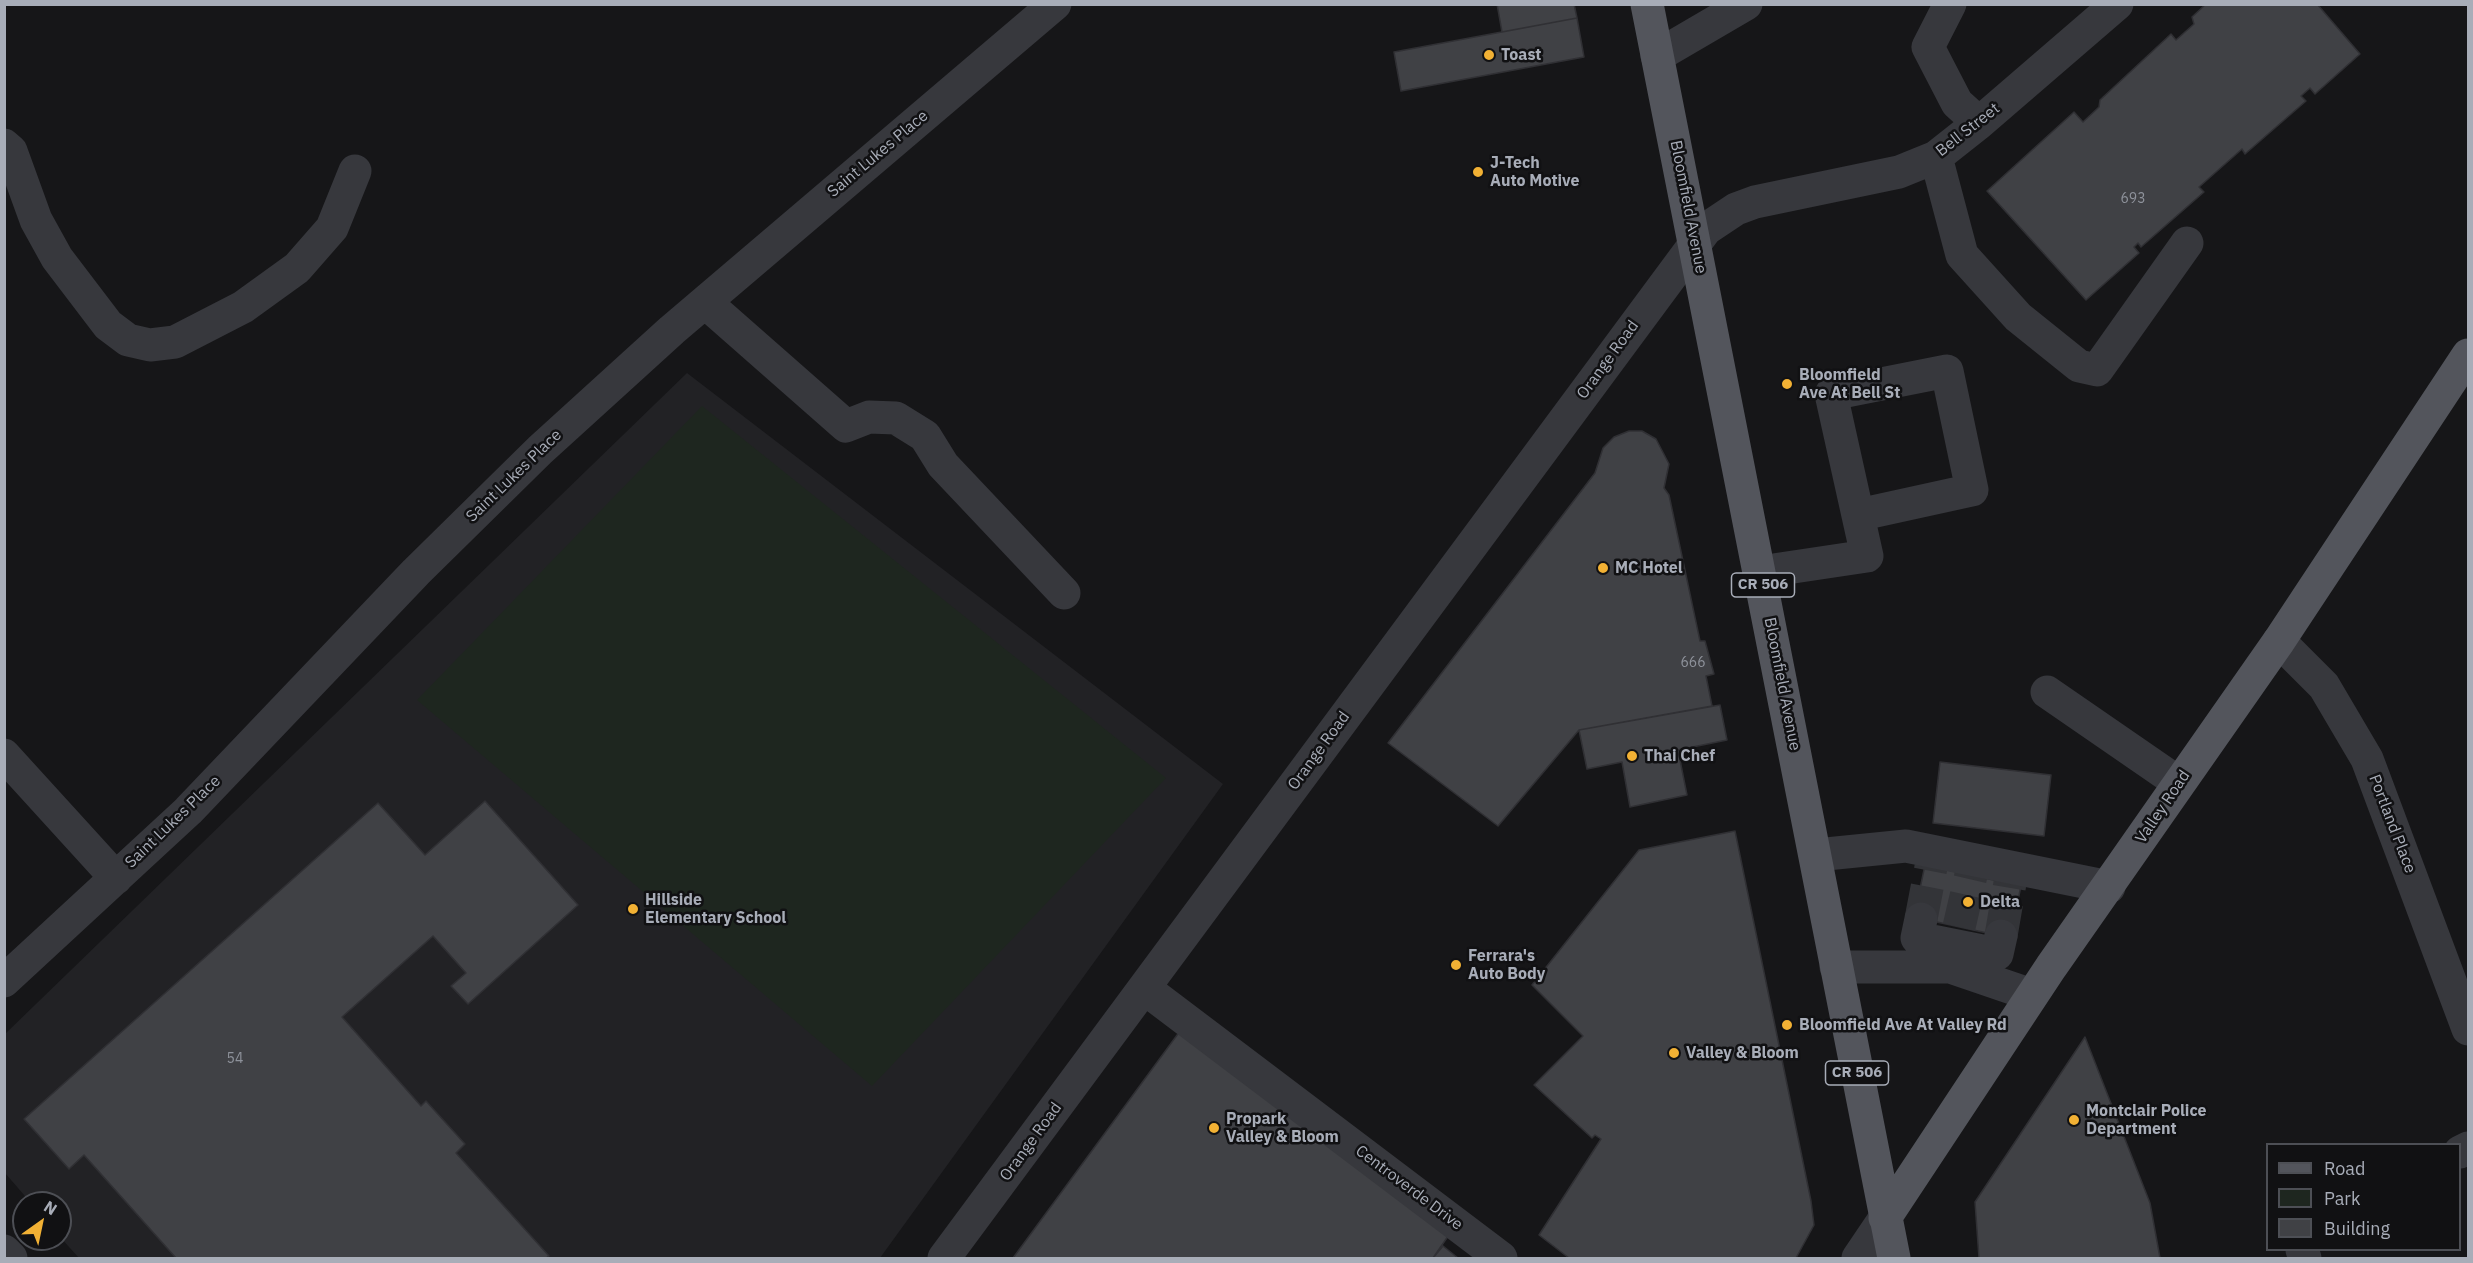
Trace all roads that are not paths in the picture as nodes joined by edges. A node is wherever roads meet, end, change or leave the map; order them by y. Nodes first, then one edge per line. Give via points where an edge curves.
1 (1055, 4) edge
2 (1647, 4) edge
3 (1746, 4) edge
4 (1950, 4) edge
5 (2117, 4) edge
6 (1658, 56) junction
7 (1979, 123) junction
8 (8, 148) edge
9 (1936, 157) junction
10 (355, 171) dead end
11 (1695, 243) junction
12 (2187, 243) dead end
13 (705, 302) junction
14 (2469, 355) edge
15 (1858, 515) junction
16 (1760, 572) junction
17 (1064, 593) dead end
18 (2279, 641) junction
19 (2047, 692) dead end
20 (4, 755) edge
21 (2179, 783) junction
22 (1816, 855) junction
23 (116, 878) junction
24 (2109, 887) junction
25 (1921, 919) tunnel mouth
26 (2001, 936) tunnel mouth
27 (1955, 946) junction
28 (1836, 967) junction
29 (4, 981) edge
30 (1144, 988) junction
31 (2032, 995) junction
32 (2469, 1029) edge
33 (1885, 1218) junction
34 (4, 1251) edge
35 (11, 1258) edge
36 (944, 1258) edge
37 (1501, 1258) edge
38 (1858, 1258) edge
39 (1894, 1258) edge

1 - 13 street, Saint Lukes Place
2 - 6 main road, Bloomfield Avenue / CR 506
3 - 6 street
4 - 7 street via 1928,47 1957,103
5 - 7 street, Bell Street
6 - 11 main road, Bloomfield Avenue / CR 506
7 - 9 street, Bell Street
8 - 10 street via 36,220 57,258 108,325 128,340 150,345 175,342 243,307 297,268 332,228
9 - 11 street, Bell Street via 1899,172 1745,206 1706,229
9 - 12 street via 1962,255 2018,317 2079,366 2097,370
11 - 16 main road, Bloomfield Avenue / CR 506
11 - 30 street, Orange Road
13 - 17 street via 846,426 868,417 896,418 925,436 943,465
13 - 23 street, Saint Lukes Place via 540,450 416,572 188,812
14 - 18 main road, Valley Road
15 - 15 street via 1831,394 1947,371 1972,490
15 - 16 street via 1867,556
16 - 22 main road, Bloomfield Avenue / CR 506
18 - 21 main road, Valley Road
18 - 32 street, Portland Place via 2324,686 2367,759
19 - 21 street
20 - 23 street
21 - 24 main road, Valley Road
22 - 24 street via 1906,846 1932,859 2012,875
22 - 28 main road, Bloomfield Avenue / CR 506
23 - 29 street, Saint Lukes Place
24 - 31 main road, Valley Road
25 - 27 street via 1917,938
26 - 27 street via 1997,954
27 - 28 street
27 - 31 street
28 - 33 main road, Bloomfield Avenue / CR 506
30 - 36 street, Orange Road
30 - 37 street, Centroverde Drive
31 - 33 main road, Valley Road
33 - 38 street, Valley Road
33 - 39 main road, Bloomfield Avenue / CR 506
34 - 35 street

